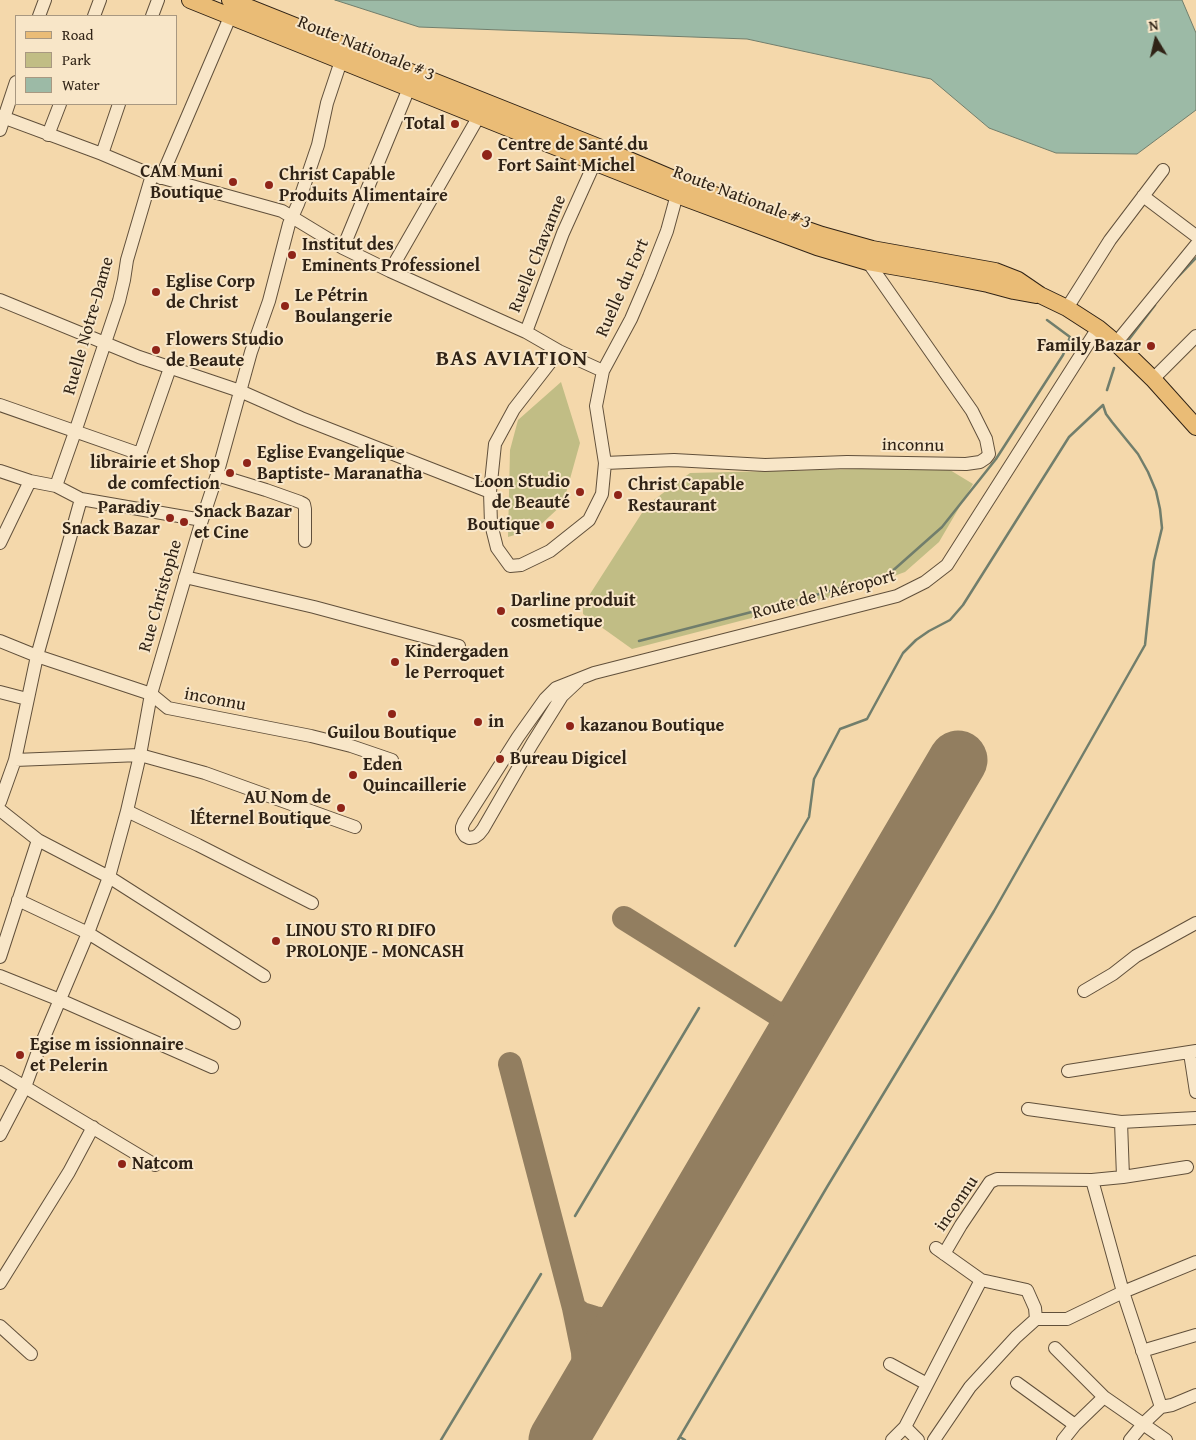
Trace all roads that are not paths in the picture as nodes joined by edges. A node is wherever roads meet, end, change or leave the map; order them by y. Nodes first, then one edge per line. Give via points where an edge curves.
1 (45, 0) edge
2 (100, 0) edge
3 (158, 0) edge
4 (190, 0) edge
5 (230, 0) edge
6 (40, 15) edge
7 (94, 15) edge
8 (152, 15) edge
9 (230, 17) junction
10 (341, 61) junction
11 (15, 85) edge
12 (409, 88) junction
13 (60, 105) edge
14 (119, 105) edge
15 (479, 116) junction
16 (1, 121) edge
17 (522, 125) junction
18 (48, 135) junction
19 (102, 154) junction
20 (595, 162) junction
21 (1163, 170) dead end
22 (156, 176) junction
23 (679, 188) junction
24 (1144, 196) junction
25 (292, 218) junction
26 (1196, 236) edge
27 (1196, 245) edge
28 (343, 248) junction
29 (868, 262) junction
30 (390, 271) junction
31 (1040, 295) junction
32 (0, 300) edge
33 (1067, 308) junction
34 (1098, 328) junction
35 (526, 332) junction
36 (1196, 336) edge
37 (105, 343) junction
38 (1116, 343) junction
39 (560, 351) junction
40 (170, 368) junction
41 (603, 371) junction
42 (1153, 379) junction
43 (240, 391) junction
44 (0, 405) edge
45 (1196, 427) edge
46 (75, 432) junction
47 (606, 463) junction
48 (0, 471) edge
49 (217, 476) junction
50 (30, 481) junction
51 (56, 486) junction
52 (490, 492) junction
53 (82, 499) junction
54 (202, 520) junction
55 (305, 541) dead end
56 (0, 543) edge
57 (185, 578) junction
58 (0, 641) edge
59 (460, 646) dead end
60 (36, 656) junction
61 (578, 680) junction
62 (0, 692) edge
63 (151, 694) junction
64 (27, 699) junction
65 (140, 755) junction
66 (15, 760) junction
67 (392, 760) dead end
68 (0, 802) edge
69 (0, 810) edge
70 (127, 811) junction
71 (355, 827) dead end
72 (38, 840) junction
73 (109, 877) junction
74 (18, 900) junction
75 (312, 903) dead end
76 (1196, 923) edge
77 (88, 933) junction
78 (0, 957) edge
79 (0, 976) edge
80 (264, 976) dead end
81 (1084, 991) dead end
82 (60, 1000) junction
83 (234, 1023) dead end
84 (1193, 1052) edge
85 (212, 1067) dead end
86 (1068, 1070) dead end
87 (0, 1072) edge
88 (25, 1086) junction
89 (1196, 1092) edge
90 (1028, 1110) dead end
91 (1196, 1118) edge
92 (1121, 1122) junction
93 (92, 1127) junction
94 (0, 1135) edge
95 (155, 1165) dead end
96 (1187, 1167) dead end
97 (1123, 1177) junction
98 (1092, 1180) junction
99 (1196, 1262) edge
100 (981, 1280) junction
101 (0, 1282) edge
102 (1123, 1292) junction
103 (1036, 1319) junction
104 (0, 1326) edge
105 (1196, 1335) edge
106 (1055, 1348) dead end
107 (1142, 1350) junction
108 (31, 1354) dead end
109 (890, 1364) dead end
110 (1017, 1383) dead end
111 (927, 1384) junction
112 (1196, 1395) edge
113 (1104, 1397) junction
114 (1161, 1407) junction
115 (1144, 1423) junction
116 (1075, 1425) junction
117 (905, 1427) junction
118 (892, 1440) edge
119 (918, 1440) edge
120 (934, 1440) edge
121 (1063, 1440) edge
122 (1130, 1440) edge
123 (1166, 1440) edge

1 - 6 street
2 - 7 street
3 - 8 street
4 - 9 main road, Route Nationale # 3
5 - 17 main road, Route Nationale # 3
9 - 10 main road, Route Nationale # 3
9 - 22 street, Ruelle Notre-Dame
10 - 12 main road, Route Nationale # 3
10 - 25 street, Rue Christophe via 318,145
11 - 16 street
12 - 15 main road, Route Nationale # 3
12 - 28 street
13 - 18 street
14 - 19 street
15 - 17 main road, Route Nationale # 3
15 - 30 street
16 - 18 street
17 - 20 main road, Route Nationale # 3
17 - 23 main road, Route Nationale # 3 via 600,148
18 - 19 street
19 - 22 street
20 - 23 main road, Route Nationale # 3
20 - 35 street, Ruelle Chavanne via 563,233
21 - 24 street
22 - 25 street via 282,211
22 - 37 street, Ruelle Notre-Dame via 127,260 119,300
23 - 29 main road, Route Nationale # 3 via 817,248
23 - 31 main road, Route Nationale # 3 via 872,249 995,271 1018,280
23 - 41 street, Ruelle du Fort via 667,232 631,319
24 - 26 street
24 - 33 street via 1110,240
25 - 28 street
25 - 43 street, Rue Christophe
27 - 38 street
28 - 30 street
29 - 31 main road, Route Nationale # 3
29 - 47 street, inconnu via 972,411 986,439 989,454 986,458 966,464 847,462 765,465 674,460
30 - 35 street
31 - 33 main road, Route Nationale # 3
32 - 37 street
33 - 34 main road, Route Nationale # 3
34 - 38 main road, Route Nationale # 3
34 - 61 street, Route de l'Aéroport via 947,565 925,582 897,596 594,673
35 - 39 street
36 - 42 street
37 - 40 street
37 - 46 street, Ruelle Notre-Dame
38 - 42 main road, Route Nationale # 3
39 - 41 street
39 - 52 street, Ruelle du Fort via 514,409 494,444
40 - 43 street
40 - 46 street via 140,454
41 - 47 street, Ruelle du Fort via 596,406
42 - 45 main road, Route Nationale # 3
43 - 49 street, Rue Christophe
43 - 52 street
44 - 46 street
46 - 51 street, Ruelle Notre-Dame
47 - 52 street, Ruelle du Fort via 602,494 589,520 550,551 520,564 510,566 496,548
48 - 50 street
49 - 54 street, Rue Christophe
49 - 55 street via 304,504
50 - 51 street
50 - 56 street
51 - 53 street
53 - 54 street
53 - 60 street
54 - 57 street, Rue Christophe
57 - 59 street via 314,607
57 - 63 street, Rue Christophe
58 - 60 street, inconnu
60 - 63 street, inconnu
60 - 64 street
61 - 61 street, Route de l'Aéroport via 556,688 545,698 464,822 462,831 465,836 475,836 483,829 562,696
62 - 64 street
63 - 65 street, Rue Christophe
63 - 67 street, inconnu via 168,708 312,736
64 - 66 street
65 - 66 street
65 - 70 street, Rue Christophe
65 - 71 street via 205,773
66 - 68 street
69 - 72 street
70 - 73 street, Rue Christophe
70 - 75 street
72 - 73 street
72 - 74 street
73 - 77 street, Rue Christophe
73 - 80 street
74 - 77 street
74 - 78 street
76 - 81 street via 1136,956
77 - 82 street, Rue Christophe
77 - 83 street
79 - 82 street
82 - 85 street
82 - 88 street, Rue Christophe
84 - 86 street
84 - 89 street
87 - 88 street
88 - 93 street
88 - 94 street, Rue Christophe
90 - 92 street
91 - 92 street
92 - 97 street
93 - 95 street
93 - 101 street via 69,1172
96 - 97 street, inconnu
97 - 98 street, inconnu
98 - 100 street, inconnu via 997,1179 990,1182 940,1251
98 - 102 street
99 - 102 street
100 - 103 street, inconnu via 1027,1290
100 - 111 street
102 - 103 street via 1067,1319
102 - 107 street
103 - 120 street via 970,1387
104 - 108 street
105 - 107 street
106 - 113 street
107 - 114 street
109 - 111 street
110 - 116 street
111 - 117 street
112 - 114 street
113 - 115 street
113 - 116 street
114 - 115 street
115 - 122 street
115 - 123 street
116 - 121 street
117 - 118 street
117 - 119 street

